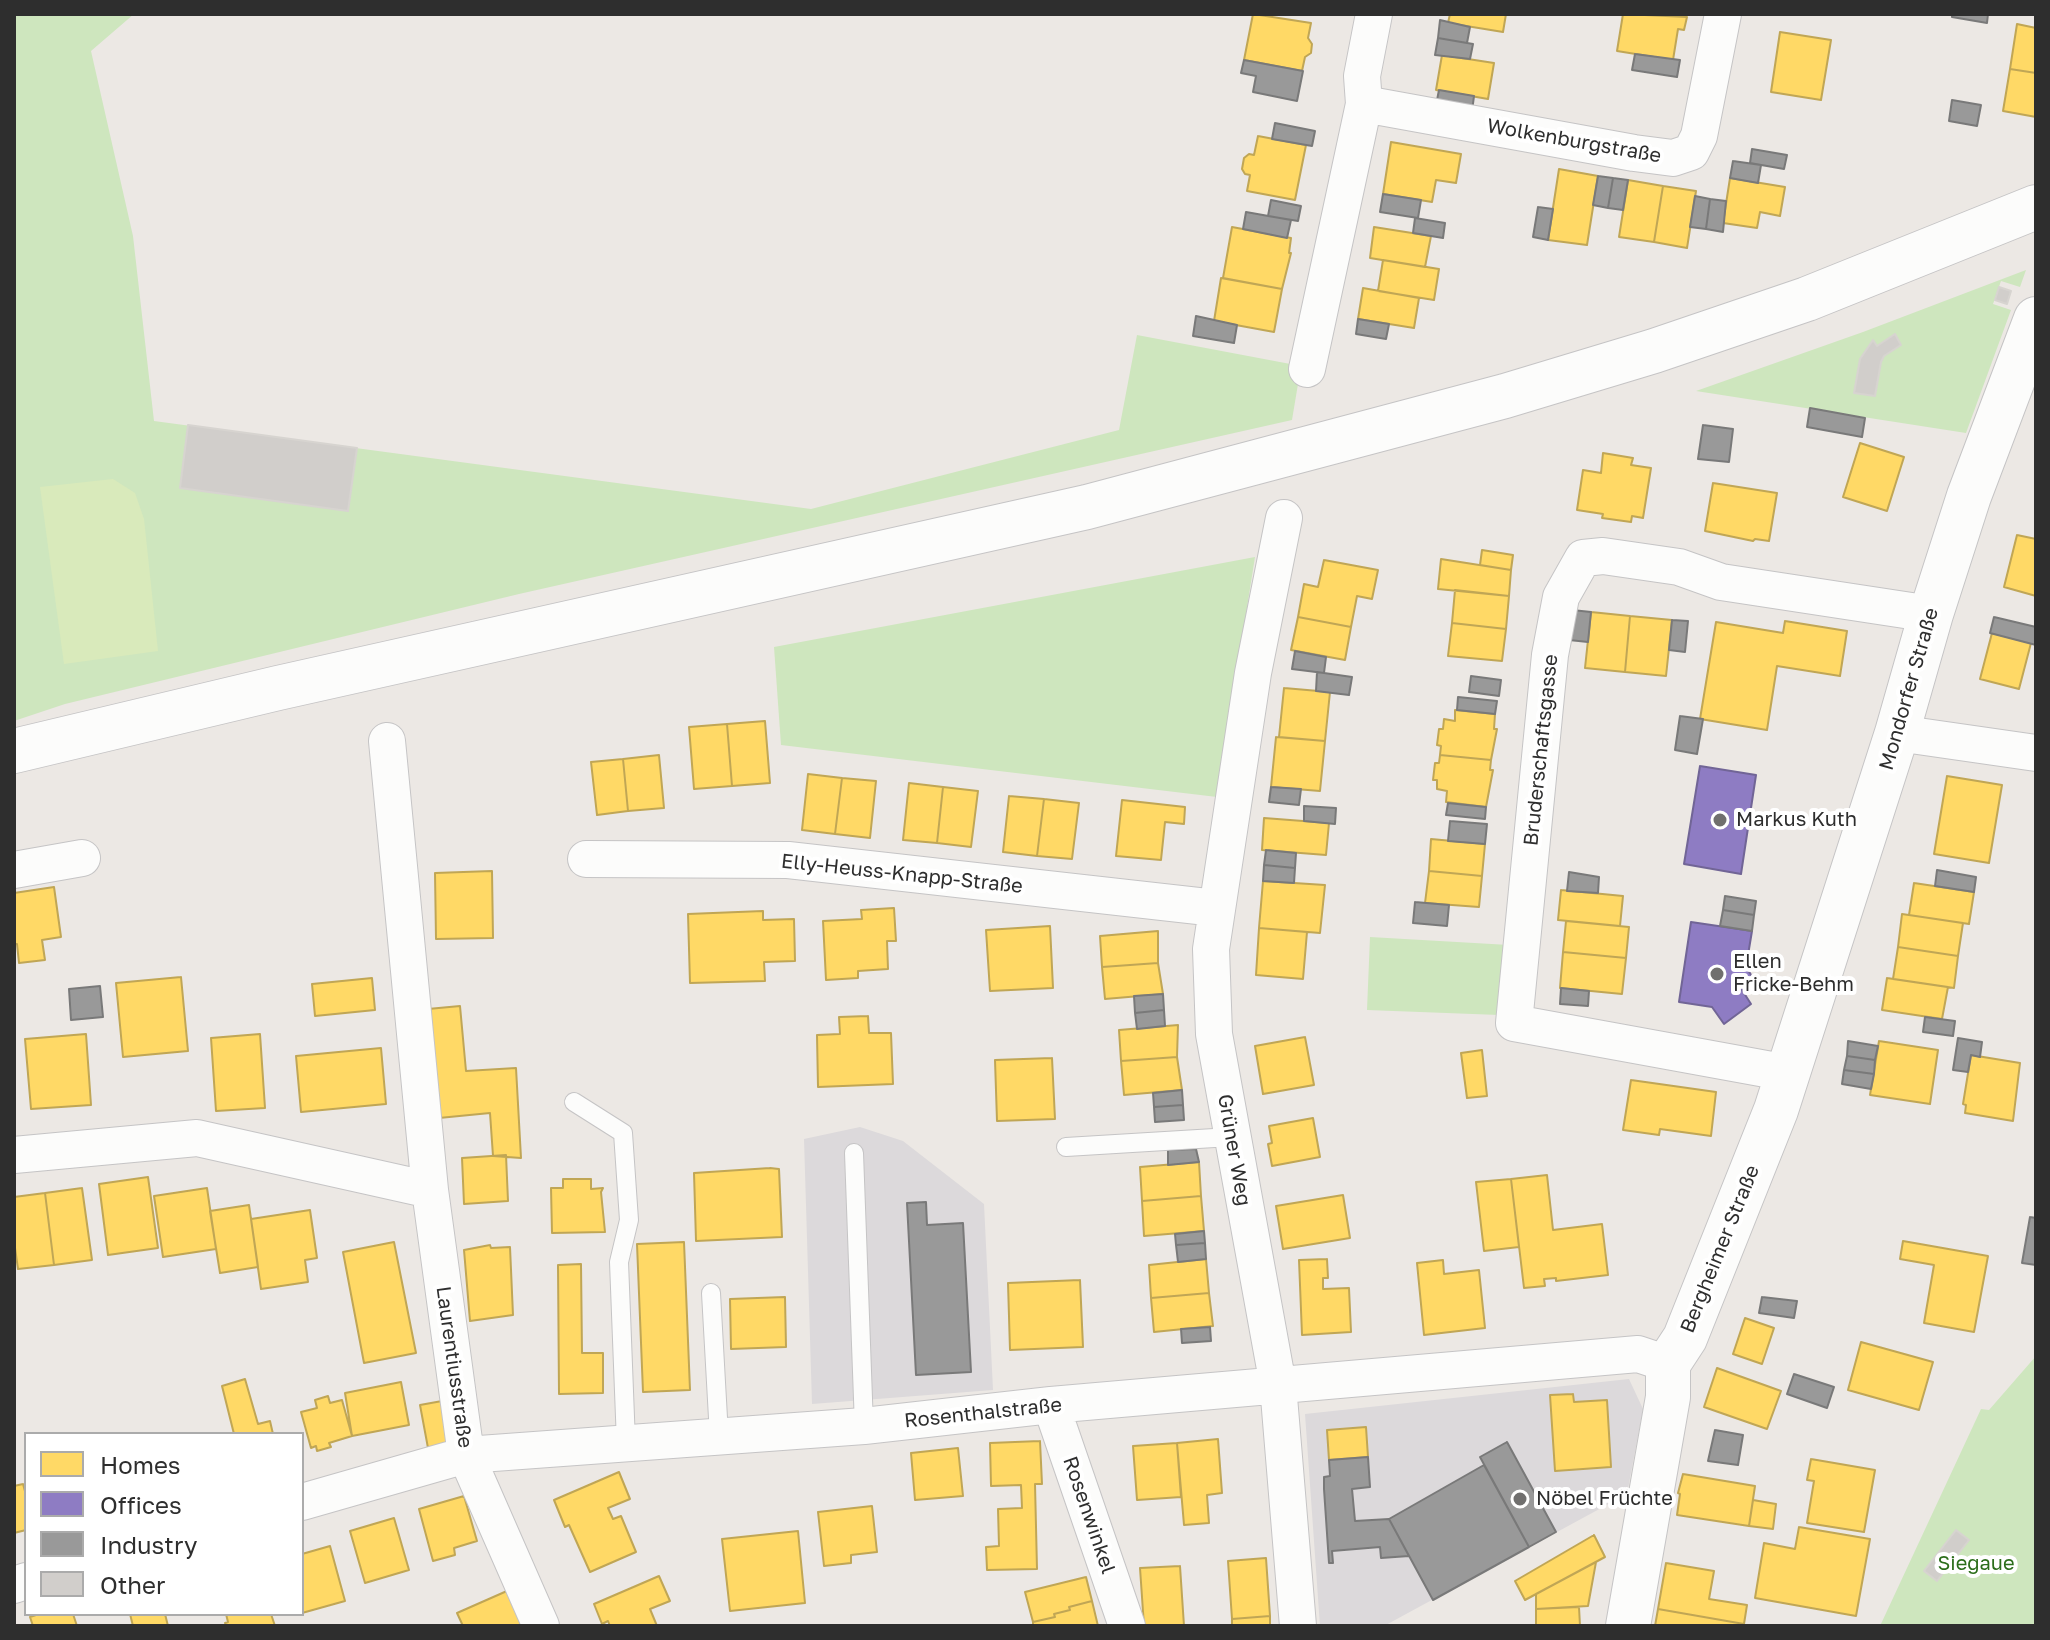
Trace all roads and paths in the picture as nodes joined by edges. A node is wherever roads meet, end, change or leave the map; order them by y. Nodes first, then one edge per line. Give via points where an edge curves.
1 (1374, 14) edge
2 (1723, 14) edge
3 (1364, 104) junction
4 (2036, 207) edge
5 (2036, 319) edge
6 (1307, 369) dead end
7 (1284, 518) dead end
8 (1931, 614) junction
9 (1897, 733) junction
10 (387, 741) dead end
11 (14, 751) edge
12 (2036, 753) edge
13 (82, 858) dead end
14 (586, 859) dead end
15 (14, 870) edge
16 (1216, 908) junction
17 (1790, 1068) junction
18 (574, 1102) dead end
19 (1231, 1137) junction
20 (1066, 1147) dead end
21 (854, 1153) dead end
22 (14, 1155) edge
23 (430, 1190) junction
24 (711, 1293) dead end
25 (1668, 1364) junction
26 (1278, 1385) junction
27 (1051, 1405) junction
28 (864, 1426) junction
29 (719, 1436) junction
30 (626, 1443) junction
31 (466, 1455) junction
32 (304, 1501) edge
33 (541, 1626) edge
34 (1127, 1626) edge
35 (1298, 1626) edge
36 (1628, 1626) edge

1 - 3 street via 1362,76
2 - 3 street, Wolkenburgstraße via 1699,136 1691,152 1673,158
3 - 6 street
4 - 11 main road via 1807,299 1505,396 1087,507
5 - 8 main road, Mondorfer Straße
7 - 16 street, Grüner Weg
8 - 9 main road, Mondorfer Straße
8 - 17 street, Bruderschaftsgasse via 1721,582 1679,567 1603,556 1583,558 1561,597 1550,655 1514,1023
9 - 12 street
9 - 17 main road, Mondorfer Straße
10 - 23 street, Laurentiusstraße
13 - 15 street
14 - 16 street, Elly-Heuss-Knapp-Straße via 788,860
16 - 19 street, Grüner Weg via 1211,949 1214,1034
17 - 25 main road, Bergheimer Straße via 1685,1338
18 - 30 lane via 623,1133 629,1220 619,1262
19 - 20 lane
19 - 26 street, Grüner Weg
21 - 28 lane
22 - 23 street via 197,1138
23 - 31 street, Laurentiusstraße
24 - 29 lane
25 - 26 street, Rosenthalstraße via 1638,1354
25 - 36 main road, Bergheimer Straße via 1668,1397
26 - 27 street, Rosenthalstraße
26 - 35 street, Grüner Weg
27 - 28 street, Rosenthalstraße
27 - 34 street, Rosenwinkel
28 - 29 street, Rosenthalstraße
29 - 30 street, Rosenthalstraße
30 - 31 street, Rosenthalstraße
31 - 32 street, Rosenthalstraße
31 - 33 street, Laurentiusstraße

